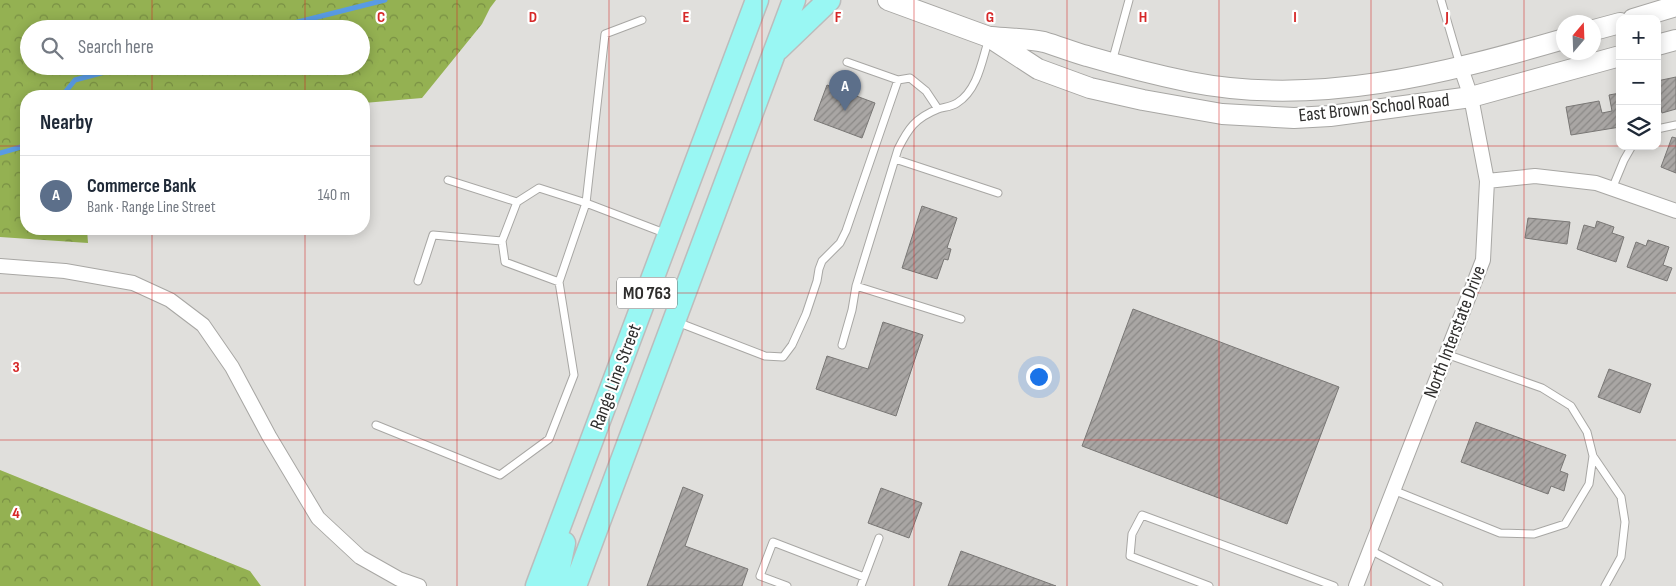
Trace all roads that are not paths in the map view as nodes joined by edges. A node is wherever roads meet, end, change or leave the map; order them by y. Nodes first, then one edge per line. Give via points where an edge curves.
1 (757, 0) edge
2 (794, 0) edge
3 (829, 0) edge
4 (888, 0) edge
5 (1129, 0) edge
6 (1441, 0) edge
7 (1676, 6) edge
8 (1646, 15) edge
9 (642, 20) dead end
10 (1616, 24) edge
11 (1601, 28) edge
12 (989, 37) junction
13 (1676, 40) edge
14 (1556, 41) edge
15 (1661, 45) edge
16 (774, 53) junction
17 (1616, 57) edge
18 (847, 62) dead end
19 (1111, 63) junction
20 (1461, 68) junction
21 (898, 80) junction
22 (1472, 97) junction
23 (938, 109) junction
24 (1676, 124) edge
25 (1661, 128) edge
26 (1630, 150) edge
27 (895, 159) junction
28 (448, 180) dead end
29 (1487, 181) junction
30 (1612, 189) junction
31 (998, 192) dead end
32 (517, 202) junction
33 (586, 203) junction
34 (1676, 211) edge
35 (669, 235) junction
36 (502, 242) junction
37 (0, 266) edge
38 (418, 281) dead end
39 (560, 282) junction
40 (856, 286) junction
41 (961, 319) dead end
42 (674, 321) junction
43 (842, 345) dead end
44 (1446, 354) junction
45 (376, 425) dead end
46 (1593, 456) junction
47 (576, 483) junction
48 (1394, 490) junction
49 (879, 538) dead end
50 (1370, 550) junction
51 (864, 577) junction
52 (412, 585) edge
53 (537, 586) edge
54 (555, 586) edge
55 (575, 586) edge
56 (787, 586) edge
57 (861, 586) edge
58 (1209, 586) edge
59 (1334, 586) edge
60 (1356, 586) edge
61 (1439, 586) edge
62 (1605, 586) edge

1 - 35 main road, Range Line Street / MO 763
2 - 16 main road, Range Line Street / MO 763
3 - 16 main road
4 - 12 main road, East Brown School Road
5 - 19 lane
6 - 20 lane
7 - 8 main road
9 - 33 lane via 605,34
10 - 11 main road
12 - 19 main road, East Brown School Road via 1043,42
12 - 22 main road, East Brown School Road via 1038,69 1090,88 1222,114 1294,118 1330,116
12 - 23 lane via 976,79 967,93 956,104
13 - 15 main road
14 - 20 main road, East Brown School Road
16 - 42 main road, Range Line Street / MO 763
17 - 22 main road, East Brown School Road
18 - 21 lane
19 - 20 main road, East Brown School Road via 1191,82 1291,91 1361,85
20 - 22 street, North Interstate Drive
21 - 23 lane via 910,78 926,90
21 - 42 lane via 846,231 818,269 806,314 792,346 783,357 764,356
22 - 29 street, North Interstate Drive
23 - 27 lane via 921,117 908,129
24 - 25 lane
26 - 30 lane
27 - 31 lane
27 - 40 lane
28 - 32 lane
29 - 30 street via 1536,176 1596,183
29 - 44 street, North Interstate Drive via 1483,260
30 - 34 street
32 - 33 lane via 539,188
32 - 36 lane
33 - 35 lane
33 - 39 lane
35 - 47 main road, Range Line Street / MO 763
36 - 38 lane via 432,235
36 - 39 lane via 505,262
37 - 52 street via 65,271 133,283 170,300 203,325 232,367 318,518 360,557
39 - 45 lane via 574,375 549,439 500,476
40 - 41 lane
40 - 43 lane
42 - 55 main road, Range Line Street / MO 763
44 - 46 lane via 1542,388 1572,406 1587,432
44 - 48 street, North Interstate Drive
46 - 48 lane via 1589,484 1565,524 1534,534 1500,533
46 - 62 lane via 1621,497 1625,522 1621,557
47 - 53 main road, Range Line Street / MO 763
47 - 54 main road
48 - 50 street, North Interstate Drive
49 - 51 lane
50 - 60 street, North Interstate Drive
50 - 61 lane
51 - 56 lane via 773,542 760,576
51 - 57 lane
58 - 59 lane via 1130,556 1132,534 1142,516

